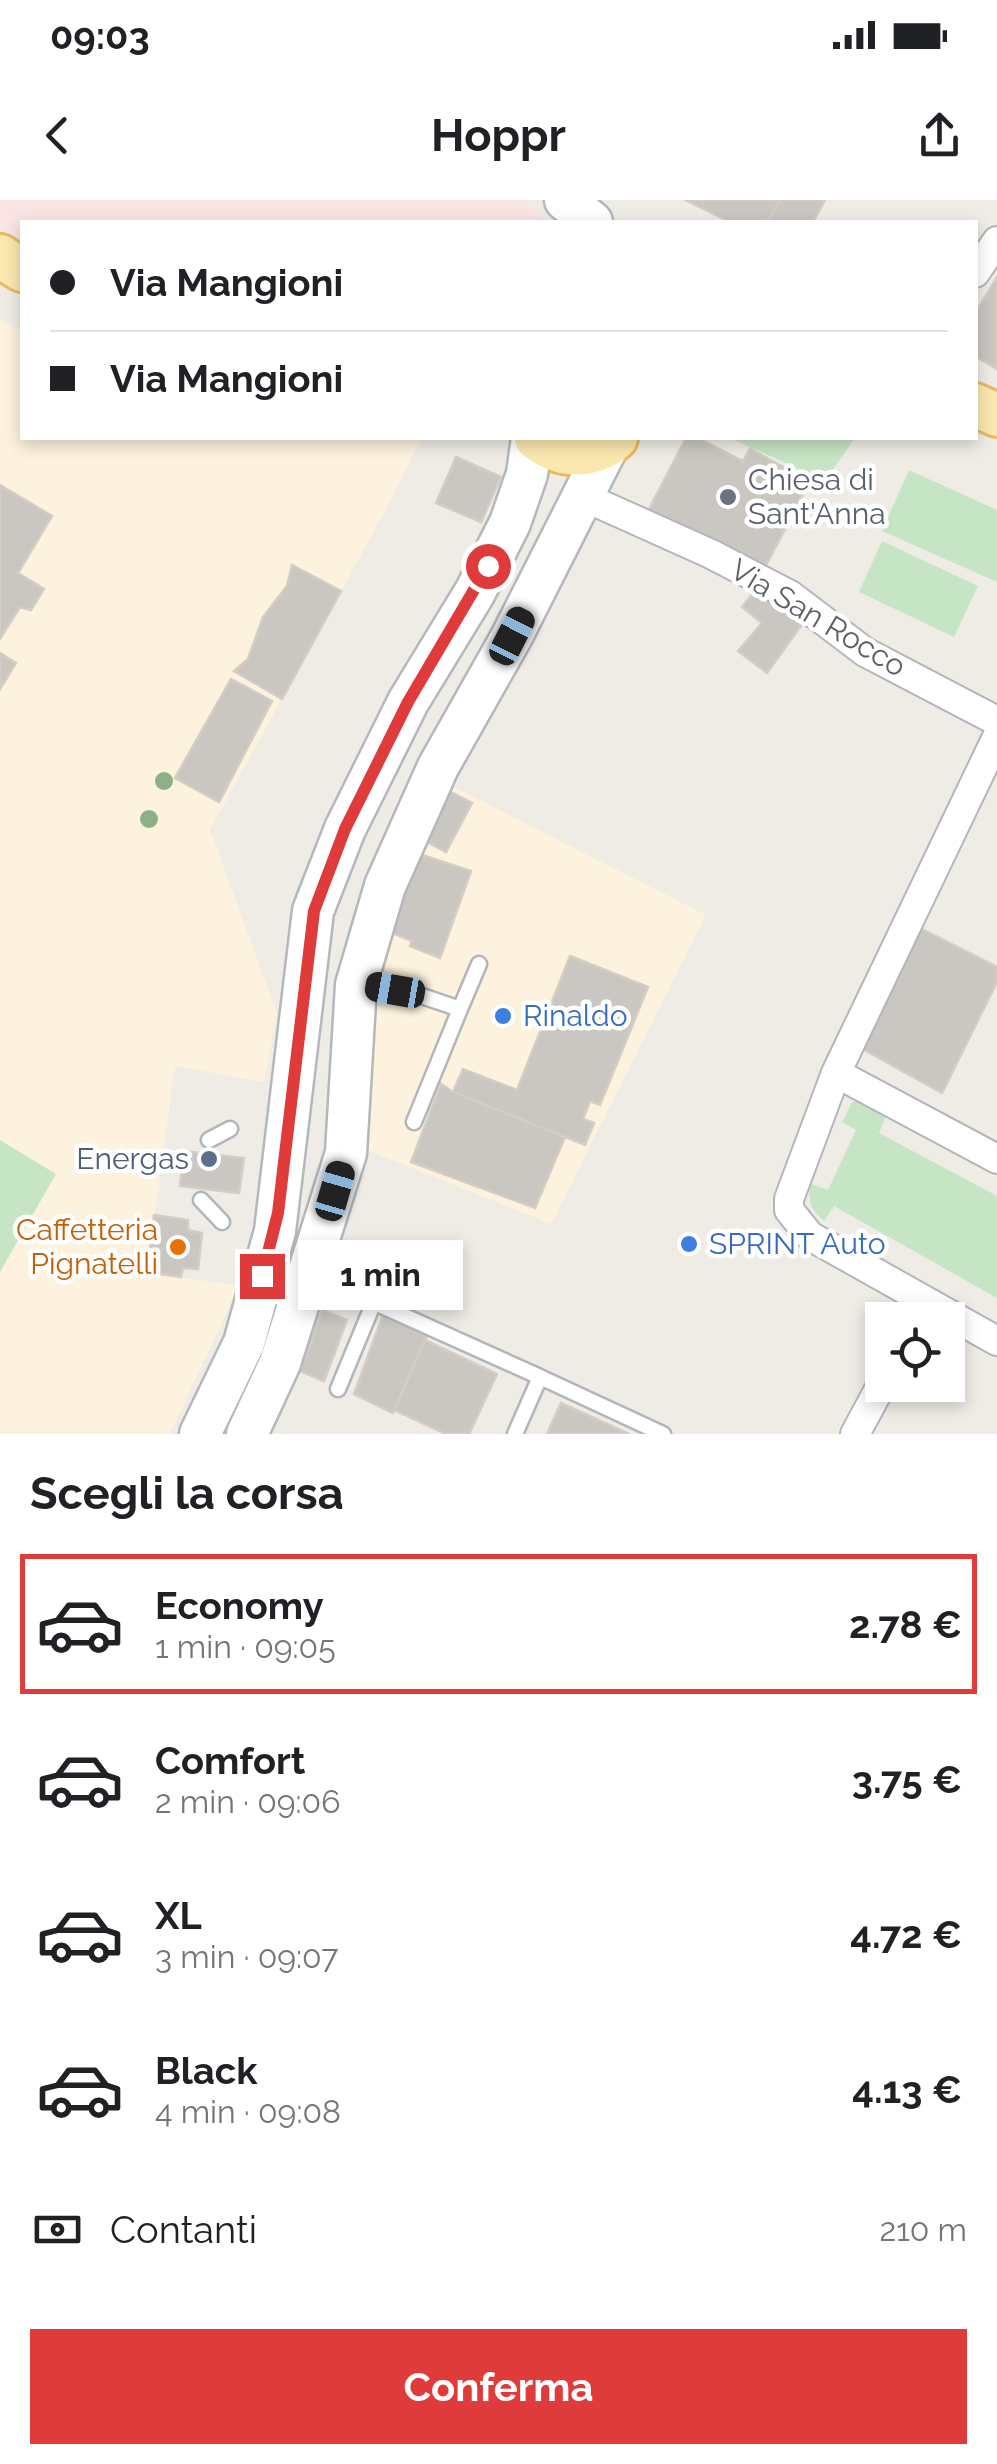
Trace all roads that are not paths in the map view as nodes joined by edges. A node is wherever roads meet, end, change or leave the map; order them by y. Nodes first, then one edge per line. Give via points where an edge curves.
1 (997, 241) edge
2 (978, 268) edge
3 (534, 440) edge
4 (538, 440) edge
5 (613, 441) edge
6 (582, 496) junction
7 (428, 670) junction
8 (475, 702) junction
9 (997, 721) edge
10 (396, 727) junction
11 (997, 737) edge
12 (446, 754) junction
13 (480, 964) dead end
14 (305, 971) junction
15 (358, 983) junction
16 (460, 1008) junction
17 (836, 1073) junction
18 (292, 1102) junction
19 (349, 1104) junction
20 (414, 1122) dead end
21 (230, 1129) dead end
22 (209, 1140) dead end
23 (997, 1159) edge
24 (201, 1200) dead end
25 (222, 1222) dead end
26 (274, 1228) junction
27 (317, 1253) junction
28 (374, 1302) junction
29 (910, 1302) edge
30 (965, 1328) edge
31 (997, 1341) edge
32 (540, 1377) junction
33 (338, 1389) dead end
34 (872, 1402) edge
35 (209, 1415) edge
36 (250, 1427) edge
37 (515, 1434) edge
38 (663, 1434) edge
39 (855, 1434) edge

1 - 2 street
3 - 7 street via 510,523
4 - 5 main road via 578,454
5 - 6 street
6 - 8 street
6 - 9 street, Via San Rocco via 790,594 865,652
7 - 8 street via 458,675
7 - 10 street
8 - 12 street
10 - 12 street via 414,751
10 - 14 street via 332,862 314,911
11 - 17 street
12 - 15 street via 385,886
13 - 16 lane
14 - 15 street via 334,952
14 - 18 street
15 - 16 lane
15 - 19 street
16 - 20 lane
17 - 23 street
17 - 29 street via 792,1184 790,1210 810,1236
18 - 19 street via 319,1087
18 - 26 street
19 - 27 street via 346,1153
21 - 22 lane
24 - 25 lane
26 - 27 street via 302,1211
26 - 35 street via 244,1343
27 - 28 lane
27 - 36 street
28 - 32 lane
28 - 33 lane
30 - 31 street
32 - 37 lane
32 - 38 lane
34 - 39 street
35 - 36 street via 239,1400

